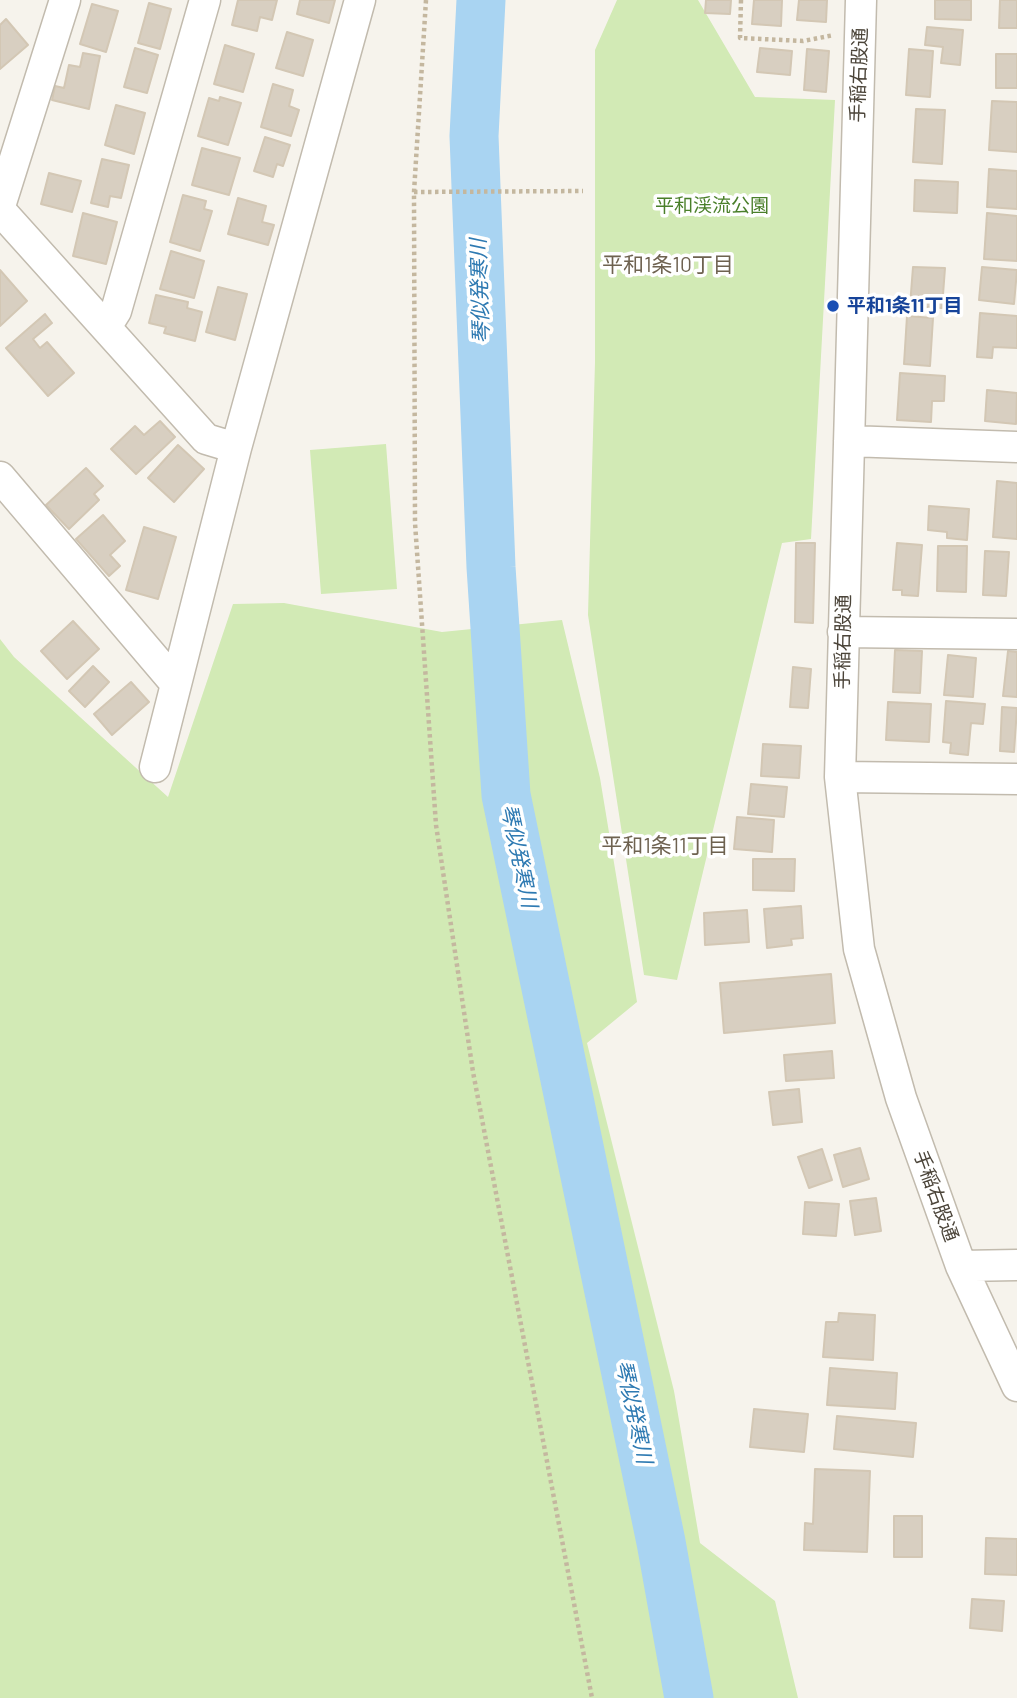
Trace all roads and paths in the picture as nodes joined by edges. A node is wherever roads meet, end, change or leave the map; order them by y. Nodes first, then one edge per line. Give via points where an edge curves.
1 (65, 0) edge
2 (205, 0) edge
3 (360, 0) edge
4 (426, 0) edge
5 (741, 0) edge
6 (862, 0) edge
7 (861, 30) junction
8 (583, 191) dead end
9 (414, 192) junction
10 (0, 208) edge
11 (106, 327) junction
12 (849, 441) junction
13 (1017, 447) edge
14 (236, 448) junction
15 (0, 477) edge
16 (843, 632) junction
17 (1017, 634) edge
18 (176, 684) junction
19 (155, 766) dead end
20 (840, 777) junction
21 (1017, 779) edge
22 (1017, 1265) edge
23 (961, 1266) junction
24 (1017, 1385) edge
25 (592, 1698) edge

1 - 10 street
2 - 11 street via 116,311
3 - 14 street
4 - 9 path
5 - 7 path via 740,38 803,41
6 - 7 street, 手稲右股通
7 - 12 street, 手稲右股通
8 - 9 path
9 - 25 path via 415,523 436,825 473,1072
10 - 11 street
11 - 14 street via 206,439
12 - 13 street
12 - 16 street, 手稲右股通
14 - 18 street
15 - 18 street
16 - 17 street
16 - 20 street, 手稲右股通
18 - 19 street
20 - 21 street
20 - 23 street, 手稲右股通 via 859,948 901,1098
22 - 23 street
23 - 24 street, 手稲右股通

